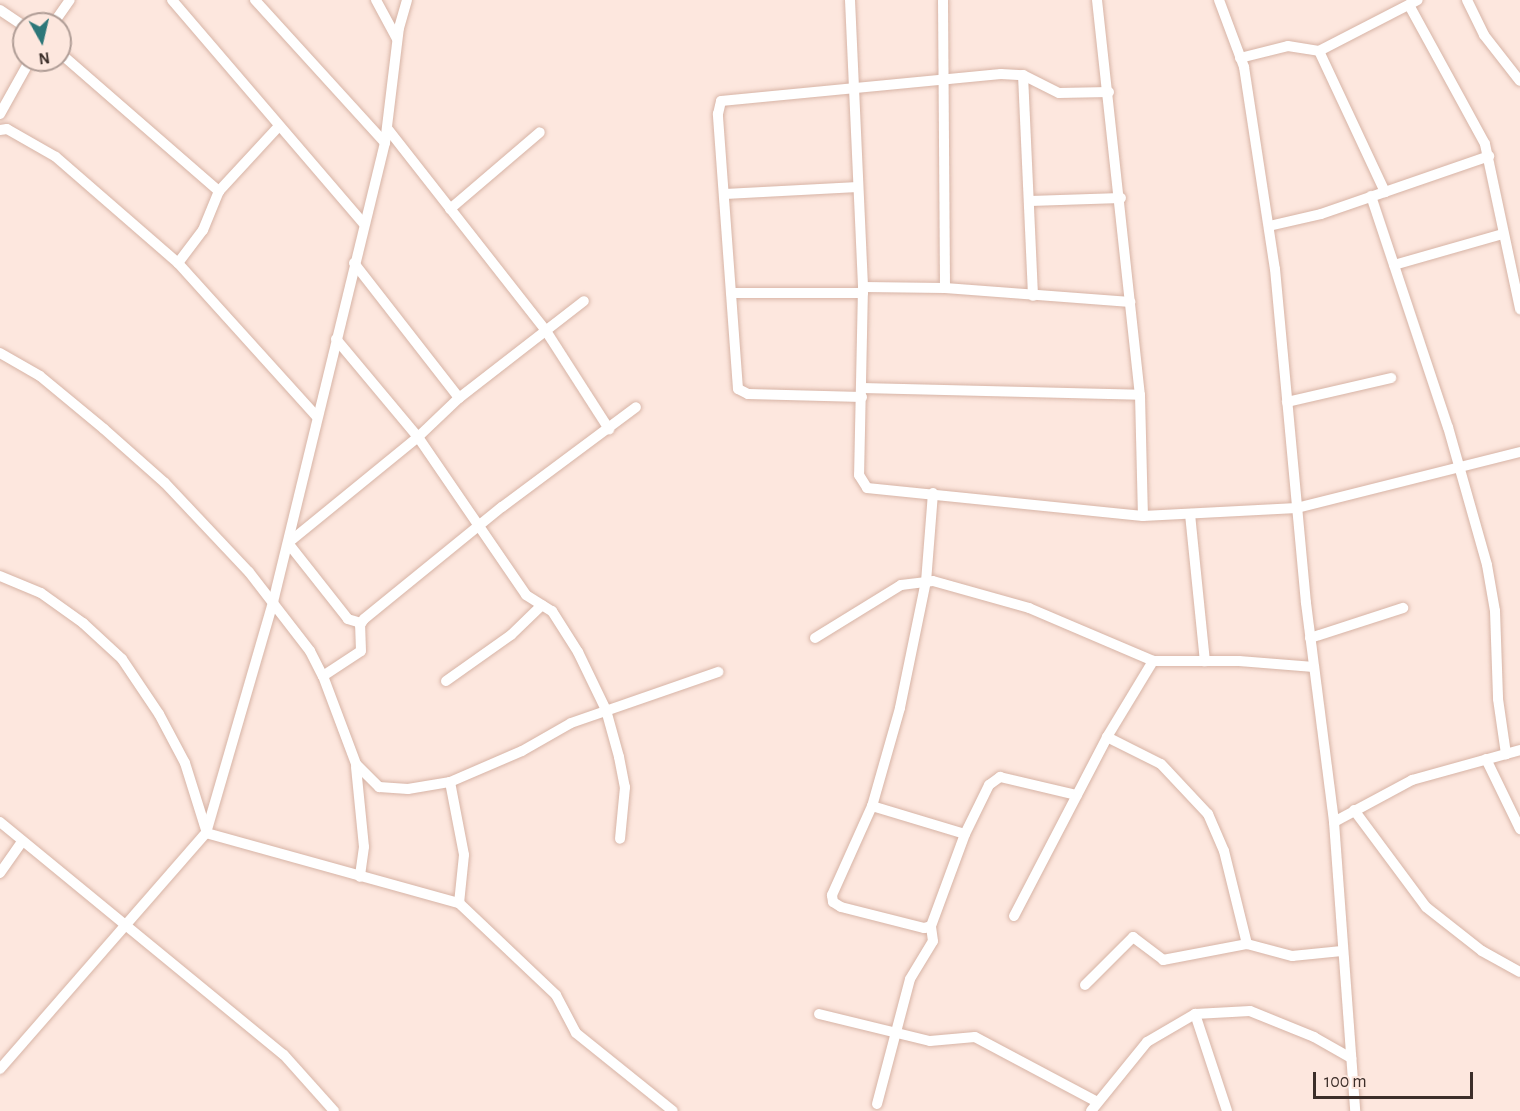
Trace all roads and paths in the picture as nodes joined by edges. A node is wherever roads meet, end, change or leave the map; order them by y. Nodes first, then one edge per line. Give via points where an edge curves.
1 (172, 0) edge
2 (255, 0) edge
3 (376, 0) edge
4 (407, 0) edge
5 (850, 0) edge
6 (943, 0) edge
7 (1097, 0) edge
8 (1219, 0) edge
9 (1467, 0) edge
10 (1413, 2) edge
11 (398, 42) junction
12 (1319, 51) junction
13 (1240, 58) junction
14 (72, 62) edge
15 (24, 72) edge
16 (1023, 75) junction
17 (943, 77) junction
18 (1520, 81) edge
19 (853, 90) junction
20 (1109, 92) junction
21 (0, 117) edge
22 (279, 127) junction
23 (387, 128) junction
24 (3, 129) edge
25 (540, 132) dead end
26 (385, 143) junction
27 (1489, 156) junction
28 (858, 187) junction
29 (219, 191) junction
30 (1385, 192) junction
31 (725, 194) junction
32 (1371, 196) junction
33 (1120, 198) junction
34 (1030, 201) junction
35 (450, 209) junction
36 (363, 223) junction
37 (1269, 226) junction
38 (1503, 234) junction
39 (178, 263) junction
40 (354, 263) junction
41 (1394, 265) junction
42 (945, 288) junction
43 (863, 290) junction
44 (731, 293) junction
45 (1033, 296) junction
46 (584, 301) dead end
47 (1130, 302) junction
48 (1520, 309) edge
49 (546, 331) junction
50 (336, 339) junction
51 (0, 353) edge
52 (1391, 378) dead end
53 (862, 393) junction
54 (1140, 395) junction
55 (459, 398) junction
56 (1287, 402) junction
57 (636, 407) dead end
58 (317, 417) junction
59 (609, 429) junction
60 (418, 437) junction
61 (1520, 452) edge
62 (1459, 471) junction
63 (933, 493) junction
64 (1297, 508) junction
65 (1190, 514) junction
66 (1143, 516) junction
67 (479, 525) junction
68 (288, 543) junction
69 (0, 576) edge
70 (926, 580) junction
71 (273, 602) junction
72 (542, 605) junction
73 (1403, 608) dead end
74 (361, 623) junction
75 (816, 638) dead end
76 (1310, 638) junction
77 (1205, 661) junction
78 (1153, 662) junction
79 (1314, 667) junction
80 (718, 672) dead end
81 (323, 676) junction
82 (446, 681) dead end
83 (606, 710) junction
84 (1107, 737) junction
85 (1520, 750) edge
86 (1506, 754) junction
87 (1486, 759) junction
88 (356, 764) junction
89 (450, 782) junction
90 (1077, 795) junction
91 (872, 806) junction
92 (1354, 810) junction
93 (0, 822) edge
94 (1335, 822) junction
95 (1520, 829) edge
96 (207, 833) junction
97 (965, 834) junction
98 (620, 839) dead end
99 (22, 841) junction
100 (0, 873) edge
101 (360, 877) junction
102 (459, 903) junction
103 (1014, 916) dead end
104 (126, 924) junction
105 (930, 926) junction
106 (1247, 944) junction
107 (1342, 951) junction
108 (1520, 972) edge
109 (1085, 985) dead end
110 (819, 1014) dead end
111 (1195, 1014) junction
112 (894, 1033) junction
113 (1352, 1058) junction
114 (0, 1069) edge
115 (877, 1104) dead end
116 (1094, 1106) edge
117 (334, 1111) edge
118 (673, 1111) edge
119 (1227, 1111) edge
120 (1355, 1111) edge

1 - 22 street
2 - 26 street
3 - 11 street
4 - 11 street
5 - 19 street
6 - 17 street
7 - 20 street
8 - 13 street
9 - 18 street via 1484,35
10 - 12 street
10 - 27 street
11 - 23 street
12 - 13 street via 1288,46
12 - 30 street
13 - 37 street
14 - 29 street
15 - 21 street
16 - 17 street
16 - 20 street via 1059,93
16 - 34 street
17 - 19 street via 923,84
17 - 42 street
19 - 28 street
19 - 31 street via 721,101 718,114
20 - 33 street
21 - 24 street
22 - 29 street
22 - 36 street
23 - 26 street
23 - 35 street
24 - 39 street via 56,157
25 - 35 street
26 - 36 street
27 - 30 street
27 - 38 street
28 - 31 street
28 - 43 street
29 - 39 street via 203,230
30 - 32 street
31 - 44 street
32 - 37 street via 1321,214
32 - 41 street
33 - 34 street
33 - 47 street
34 - 45 street
35 - 49 street
36 - 40 street
37 - 56 street
38 - 41 street
38 - 48 street
39 - 58 street
40 - 50 street
40 - 55 street
41 - 62 street
42 - 43 street
42 - 45 street
43 - 44 street
43 - 53 street
44 - 53 street via 740,392
45 - 47 street
46 - 49 street
47 - 54 street
49 - 55 street
49 - 59 street
50 - 58 street
50 - 60 street
51 - 71 street via 40,376 165,483
52 - 56 street
53 - 54 street
53 - 63 street via 861,484 867,488
54 - 66 street
55 - 60 street
56 - 64 street
57 - 59 street
58 - 68 street
59 - 67 street
60 - 67 street
60 - 68 street
61 - 62 street
62 - 64 street
62 - 86 street via 1487,565 1495,611 1498,699
63 - 66 street
63 - 70 street
64 - 65 street
64 - 76 street
65 - 66 street
65 - 77 street
67 - 72 street via 525,595
67 - 74 street
68 - 71 street
68 - 74 street via 348,619
69 - 96 street via 40,593 83,623 122,659 159,714 185,763
70 - 75 street via 902,585
70 - 78 street via 1029,608
70 - 91 street via 900,708
71 - 81 street
71 - 96 street
72 - 82 street via 511,635
72 - 83 street via 561,622
73 - 76 street
74 - 81 street via 361,651
76 - 79 street
77 - 78 street
77 - 79 street
78 - 84 street
79 - 94 street
80 - 83 street
81 - 88 street
83 - 89 street
83 - 98 street via 625,787
84 - 90 street
84 - 106 street via 1161,764 1208,814 1224,851
85 - 86 street
86 - 87 street
87 - 92 street via 1412,780
87 - 95 street
88 - 89 street via 379,787 408,789
88 - 101 street via 364,838
89 - 102 street via 464,855
90 - 97 street via 1000,777 989,785
90 - 103 street
91 - 97 street
91 - 105 street via 831,899 841,906 924,928
92 - 94 street
92 - 108 street via 1426,906 1482,951
93 - 99 street
94 - 107 street
96 - 101 street
96 - 104 street
97 - 105 street
99 - 100 street
99 - 104 street
101 - 102 street
102 - 118 street via 556,995 576,1033
104 - 114 street
104 - 117 street via 284,1055
105 - 112 street via 933,941 910,979
106 - 107 street via 1292,956
106 - 109 street via 1160,960 1133,937
107 - 113 street
110 - 112 street
111 - 113 street via 1250,1011 1314,1037
111 - 116 street via 1147,1042
111 - 119 street
112 - 115 street
112 - 116 street via 944,1043 975,1036
113 - 120 street

